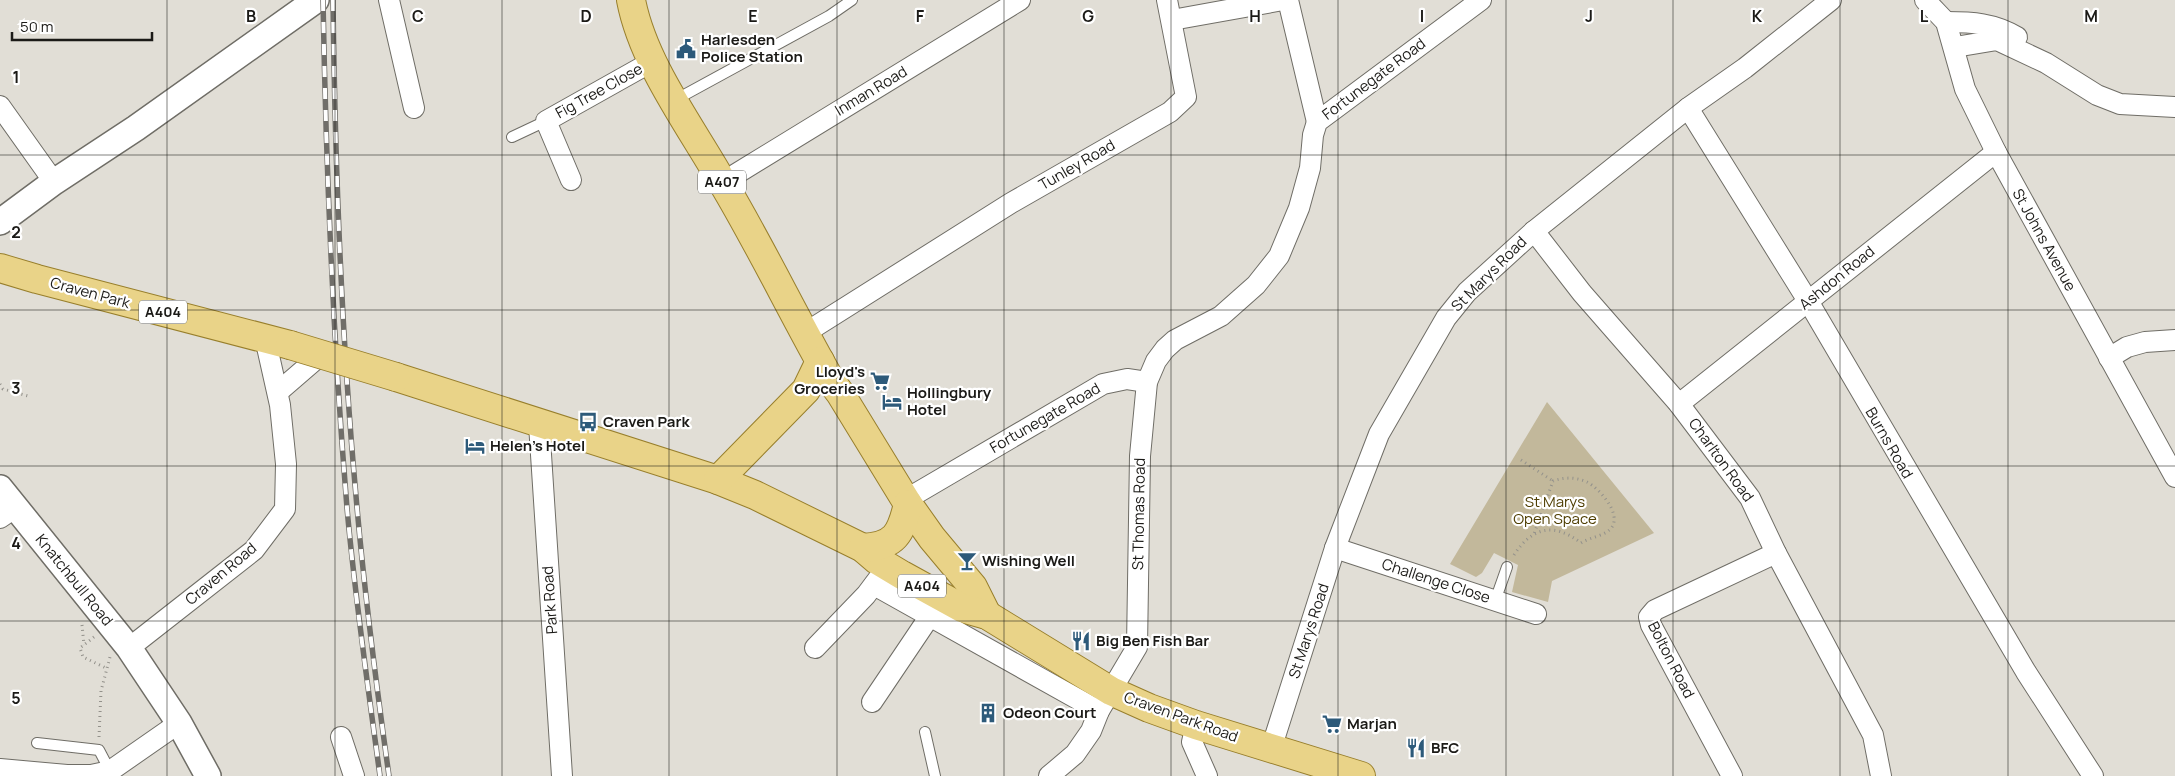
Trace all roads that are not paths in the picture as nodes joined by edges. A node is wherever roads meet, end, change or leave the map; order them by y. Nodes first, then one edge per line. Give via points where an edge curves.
1 (316, 0) edge
2 (389, 0) edge
3 (631, 0) edge
4 (852, 0) edge
5 (1020, 0) edge
6 (1167, 0) edge
7 (1282, 0) edge
8 (1288, 0) edge
9 (1481, 0) edge
10 (1831, 0) edge
11 (1925, 0) edge
12 (1942, 0) edge
13 (1172, 20) junction
14 (1946, 22) junction
15 (1954, 47) junction
16 (653, 60) junction
17 (2046, 62) junction
18 (674, 101) junction
19 (0, 106) edge
20 (2175, 107) edge
21 (414, 108) dead end
22 (1688, 108) junction
23 (546, 121) junction
24 (1316, 122) junction
25 (512, 137) dead end
26 (1996, 152) junction
27 (571, 180) dead end
28 (54, 182) junction
29 (724, 185) junction
30 (0, 222) edge
31 (1534, 231) junction
32 (0, 268) edge
33 (37, 279) junction
34 (0, 281) edge
35 (1808, 302) junction
36 (805, 333) junction
37 (2175, 340) edge
38 (277, 342) junction
39 (322, 354) junction
40 (2109, 358) junction
41 (820, 362) junction
42 (1147, 382) junction
43 (806, 390) junction
44 (278, 392) junction
45 (840, 393) junction
46 (1679, 404) junction
47 (538, 424) junction
48 (748, 449) junction
49 (2175, 477) edge
50 (718, 480) junction
51 (0, 488) edge
52 (755, 495) junction
53 (908, 504) junction
54 (8, 512) edge
55 (863, 548) junction
56 (1335, 548) junction
57 (1776, 553) junction
58 (1509, 564) road end
59 (880, 576) junction
60 (1495, 601) junction
61 (936, 607) junction
62 (1536, 614) dead end
63 (987, 615) junction
64 (815, 648) dead end
65 (120, 651) junction
66 (1105, 701) junction
67 (872, 702) dead end
68 (179, 723) junction
69 (1196, 726) junction
70 (926, 732) dead end
71 (341, 737) dead end
72 (37, 743) dead end
73 (1271, 749) junction
74 (0, 769) edge
75 (110, 771) junction
76 (67, 775) edge
77 (208, 776) edge
78 (354, 776) edge
79 (562, 776) edge
80 (935, 776) edge
81 (1049, 776) edge
82 (1207, 776) edge
83 (1362, 776) edge
84 (1732, 776) edge
85 (1881, 776) edge
86 (2093, 776) edge

1 - 28 street
2 - 21 street
3 - 16 main road, A407 via 636,25
4 - 18 lane via 829,16
5 - 29 street, Inman Road via 736,174
6 - 13 street
7 - 13 street
8 - 24 street
9 - 24 street, Fortunegate Road
10 - 22 street, St Marys Road
11 - 14 street, St Johns Avenue
12 - 14 street
13 - 36 street, Tunley Road via 1186,97 1170,112 1011,203
14 - 15 street, St Johns Avenue
14 - 17 street via 1981,22 2009,32
15 - 17 street via 1997,40
15 - 26 street, St Johns Avenue via 1965,90
16 - 18 main road, A407
16 - 23 street, Fig Tree Close
17 - 20 street via 2097,95 2120,104
18 - 29 main road, A407
19 - 28 street
22 - 31 street, St Marys Road
22 - 35 street, Burns Road
23 - 25 lane, Fig Tree Close
23 - 27 street, Fig Tree Close
24 - 42 street, Fortunegate Road via 1310,168 1279,256 1256,285 1221,316 1165,349
26 - 35 street, Ashdon Road
26 - 40 street, St Johns Avenue
28 - 30 street
29 - 36 main road, A407
31 - 46 street, Charlton Road via 1582,294
31 - 56 street, St Marys Road via 1467,292 1446,318 1379,434
32 - 33 main road, Craven Park / A404
33 - 34 main road, Craven Park / A404
33 - 38 main road, Craven Park / A404
35 - 46 street, Ashdon Road
35 - 86 street, Burns Road via 1959,561
36 - 41 main road, A407
37 - 40 street via 2145,342 2127,347
38 - 39 main road, Craven Park / A404, bridge
38 - 44 street, Craven Road
39 - 44 street
39 - 47 main road, Craven Park / A404, bridge
40 - 49 street, St Johns Avenue
41 - 43 main road
41 - 45 main road, A407
42 - 53 street, Fortunegate Road via 1127,379 1103,384 917,493
42 - 66 street, St Thomas Road via 1140,456 1136,647
43 - 45 main road
43 - 48 main road
44 - 65 street, Craven Road via 286,464 285,509 254,550
45 - 53 main road, A404
46 - 57 street, Charlton Road via 1750,498
47 - 50 main road, Craven Park / A404
47 - 79 street, Park Road
48 - 50 main road
48 - 52 main road
50 - 52 main road, Craven Park / A404
51 - 54 street, Knatchbull Road
52 - 55 main road, Craven Park / A404
53 - 55 main road via 903,524 889,543
53 - 63 main road, A404 via 972,587
54 - 65 street, Knatchbull Road
55 - 59 main road, Craven Park Road / A404
56 - 60 street, Challenge Close
56 - 73 street, St Marys Road
57 - 84 street, Bolton Road via 1655,610 1649,617
57 - 85 street, Charlton Road via 1873,735
58 - 60 lane
59 - 61 main road, Craven Park Road / A404
59 - 64 street
60 - 62 street, Challenge Close
61 - 63 main road, Craven Park Road / A404 via 962,608
61 - 66 street, Craven Park Road
61 - 67 street
63 - 66 main road, Craven Park Road / A404
65 - 68 street, Knatchbull Road
66 - 69 main road, Craven Park Road / A404 via 1149,708
66 - 81 street via 1091,731 1075,754
68 - 75 street
68 - 77 street, Knatchbull Road
69 - 73 main road, Craven Park Road / A404
69 - 82 street via 1192,742
70 - 80 lane
71 - 78 street
72 - 75 lane via 99,750
73 - 83 main road, Craven Park Road / A404
74 - 76 street
75 - 76 street

